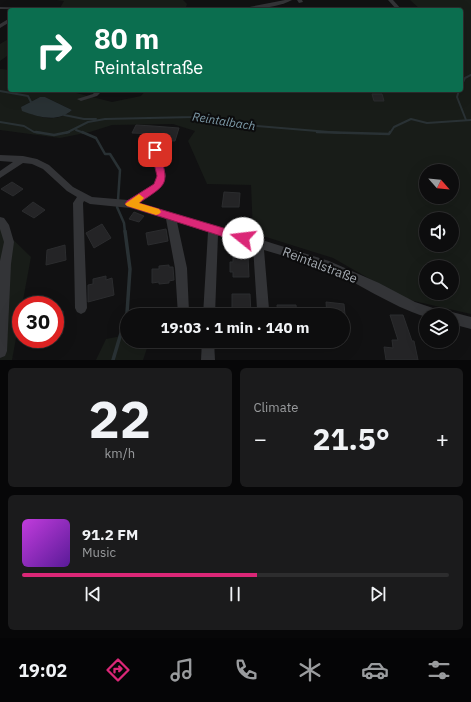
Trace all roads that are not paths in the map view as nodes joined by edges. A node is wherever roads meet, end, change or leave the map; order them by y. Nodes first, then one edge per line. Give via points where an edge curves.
1 (290, 0) edge
2 (390, 0) edge
3 (279, 3) junction
4 (246, 5) dead end
5 (262, 7) junction
6 (287, 7) dead end
7 (253, 8) edge
8 (398, 8) edge
9 (98, 92) edge
10 (81, 99) dead end
11 (155, 150) dead end
12 (0, 158) edge
13 (23, 159) junction
14 (0, 175) edge
15 (82, 197) junction
16 (130, 204) junction
17 (171, 217) junction
18 (0, 221) edge
19 (213, 230) junction
20 (258, 242) junction
21 (81, 308) dead end
22 (183, 308) edge
23 (209, 308) edge
24 (263, 308) edge
25 (419, 309) edge
26 (459, 320) edge
27 (471, 323) edge
28 (208, 348) edge
29 (0, 351) edge
30 (208, 360) edge

1 - 3 street
2 - 8 street
3 - 5 street
3 - 6 street
4 - 5 street
5 - 7 street
9 - 10 street
11 - 16 street via 162,176 158,186
12 - 13 street, Reintalstraße
13 - 14 street
13 - 15 street, Reintalstraße via 46,167
15 - 16 street, Reintalstraße
15 - 21 street via 78,203
16 - 17 street, Reintalstraße
17 - 19 street, Reintalstraße
17 - 22 street via 181,268
18 - 29 street via 9,242 5,264
19 - 20 street, Reintalstraße
19 - 23 street
20 - 24 street
20 - 25 street, Reintalstraße via 325,264
26 - 27 street
28 - 30 street

